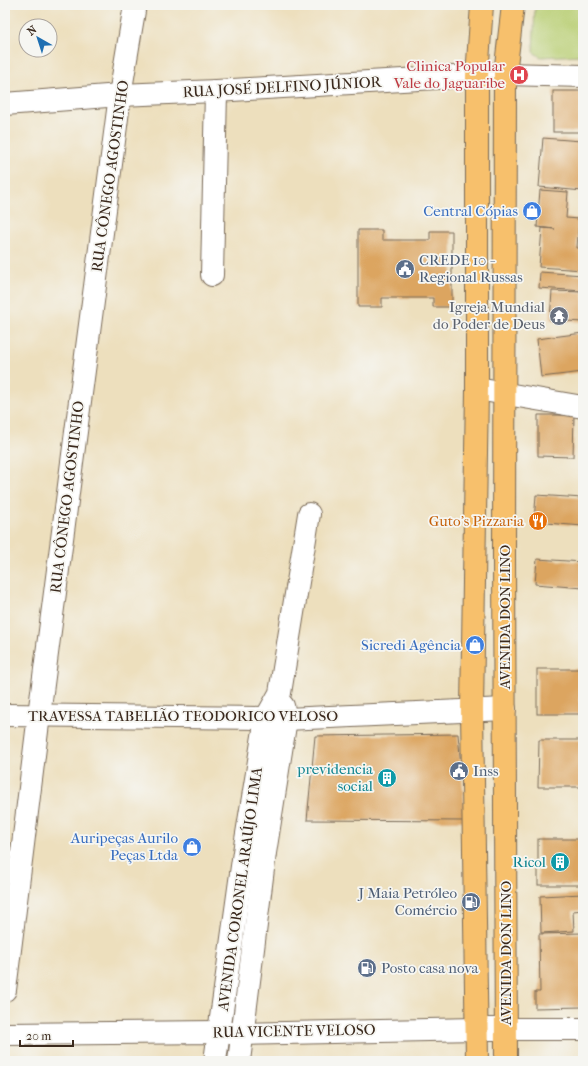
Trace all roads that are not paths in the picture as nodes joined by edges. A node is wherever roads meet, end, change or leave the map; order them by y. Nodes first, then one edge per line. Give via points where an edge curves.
1 (135, 5) edge
2 (482, 5) edge
3 (513, 5) edge
4 (506, 74) junction
5 (477, 76) junction
6 (583, 76) edge
7 (216, 91) junction
8 (120, 94) junction
9 (5, 104) edge
10 (477, 236) junction
11 (505, 238) junction
12 (212, 274) dead end
13 (477, 389) junction
14 (505, 394) junction
15 (583, 407) edge
16 (309, 514) dead end
17 (474, 555) junction
18 (504, 555) junction
19 (505, 709) junction
20 (472, 710) junction
21 (5, 715) edge
22 (39, 715) junction
23 (276, 718) junction
24 (244, 852) junction
25 (265, 852) junction
26 (505, 863) junction
27 (474, 864) junction
28 (5, 990) edge
29 (476, 1029) junction
30 (506, 1029) junction
31 (583, 1029) edge
32 (218, 1032) junction
33 (5, 1034) edge
34 (243, 1034) junction
35 (215, 1061) edge
36 (239, 1061) edge
37 (477, 1061) edge
38 (506, 1061) edge

1 - 8 street, RUA CÔNEGO AGOSTINHO
2 - 5 main road, AVENIDA DON LINO
3 - 4 main road, AVENIDA DON LINO
4 - 5 street, RUA JOSÉ DELFINO JÚNIOR
4 - 6 street, RUA JOSÉ DELFINO JÚNIOR
4 - 11 main road, AVENIDA DON LINO
5 - 7 street, RUA JOSÉ DELFINO JÚNIOR
5 - 10 main road, AVENIDA DON LINO
7 - 8 street, RUA JOSÉ DELFINO JÚNIOR
7 - 12 street
8 - 9 street, RUA JOSÉ DELFINO JÚNIOR
8 - 22 street, RUA CÔNEGO AGOSTINHO
10 - 11 main road
10 - 13 main road, AVENIDA DON LINO
11 - 14 main road, AVENIDA DON LINO
13 - 14 street
13 - 17 main road, AVENIDA DON LINO
14 - 15 street
14 - 18 main road, AVENIDA DON LINO
16 - 23 street
17 - 18 main road
17 - 20 main road, AVENIDA DON LINO
18 - 19 main road, AVENIDA DON LINO
19 - 20 street, TRAVESSA TABELIÃO TEODORICO VELOSO
19 - 26 main road, AVENIDA DON LINO
20 - 23 street, TRAVESSA TABELIÃO TEODORICO VELOSO
20 - 27 main road, AVENIDA DON LINO
21 - 22 street, TRAVESSA TABELIÃO TEODORICO VELOSO
22 - 23 street, TRAVESSA TABELIÃO TEODORICO VELOSO
22 - 28 street, RUA CÔNEGO AGOSTINHO
23 - 24 street, AVENIDA CORONEL ARAÚJO LIMA
23 - 25 street, AVENIDA CORONEL ARAÚJO LIMA
24 - 25 street
24 - 32 street, AVENIDA CORONEL ARAÚJO LIMA
25 - 34 street, AVENIDA CORONEL ARAÚJO LIMA
26 - 27 main road
26 - 30 main road, AVENIDA DON LINO
27 - 29 main road, AVENIDA DON LINO
29 - 30 street, RUA VICENTE VELOSO
29 - 34 street, RUA VICENTE VELOSO
29 - 37 main road, AVENIDA DON LINO
30 - 31 street, RUA VICENTE VELOSO
30 - 38 main road, AVENIDA DON LINO
32 - 33 street, RUA VICENTE VELOSO
32 - 34 street, RUA VICENTE VELOSO
32 - 35 street, AVENIDA CORONEL ARAÚJO LIMA
34 - 36 street, AVENIDA CORONEL ARAÚJO LIMA

